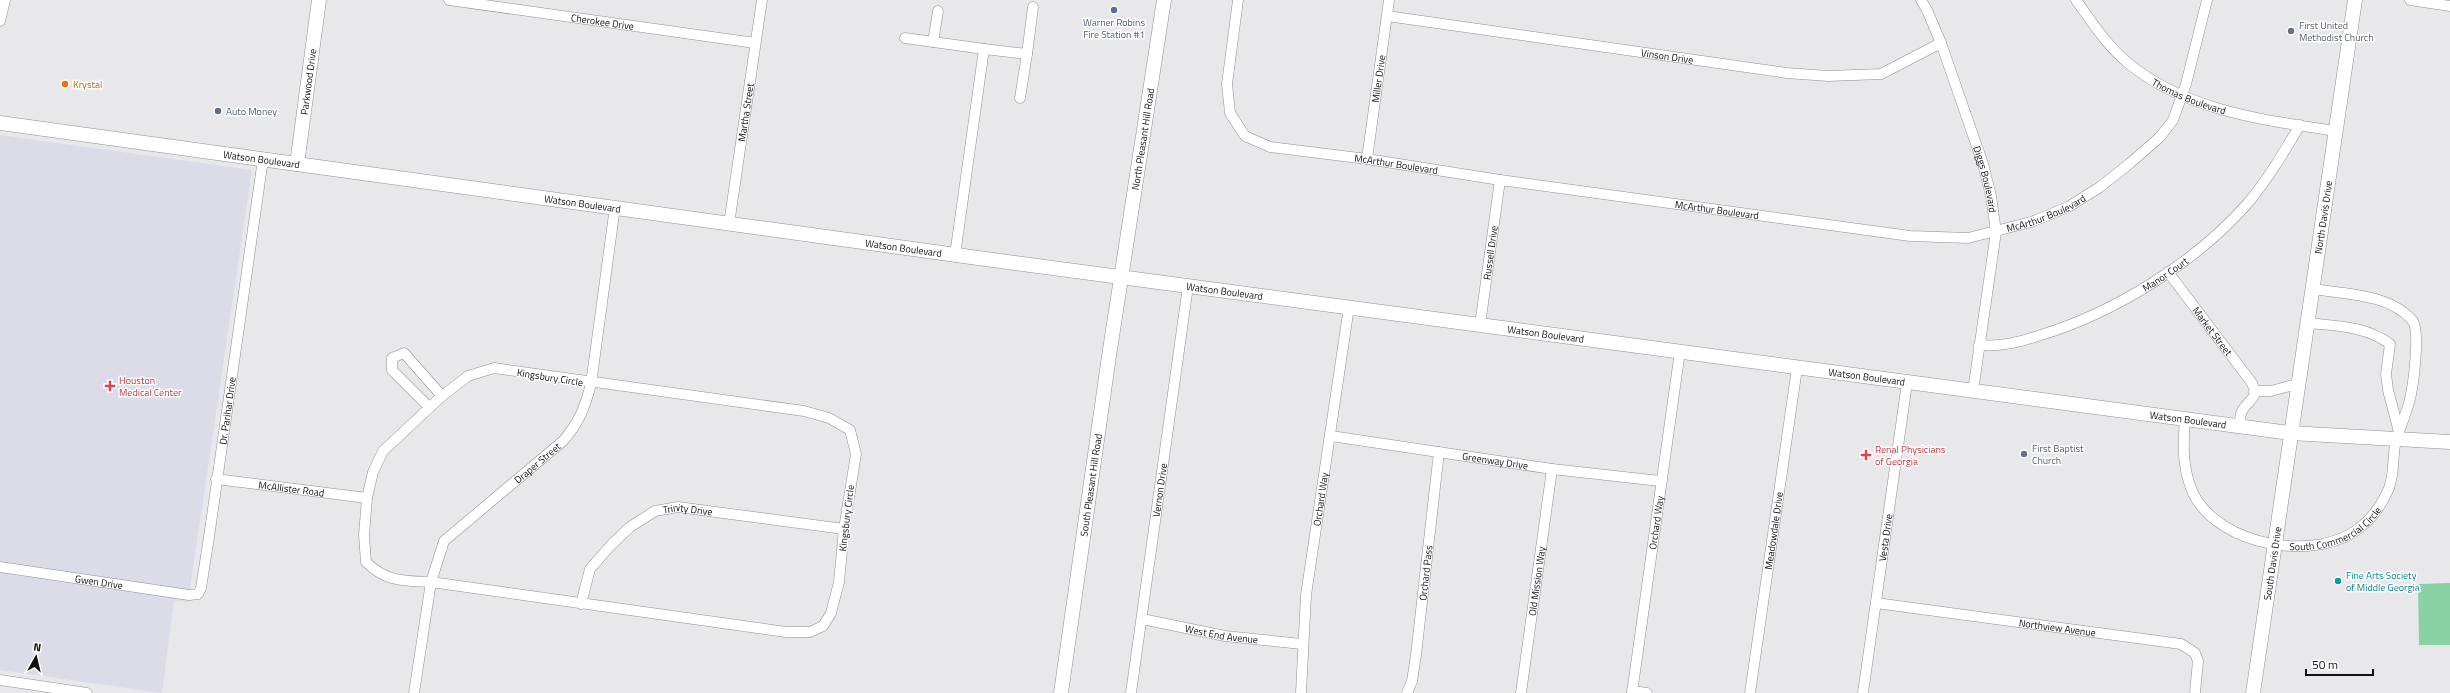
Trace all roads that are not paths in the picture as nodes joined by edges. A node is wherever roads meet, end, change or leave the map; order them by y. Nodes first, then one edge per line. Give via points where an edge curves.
1 (5, 0) edge
2 (319, 0) edge
3 (449, 0) edge
4 (762, 0) edge
5 (1164, 0) edge
6 (1238, 0) edge
7 (1389, 0) edge
8 (1920, 0) edge
9 (2076, 0) edge
10 (2207, 0) edge
11 (2355, 0) edge
12 (2410, 0) edge
13 (2450, 6) edge
14 (1033, 7) dead end
15 (938, 11) dead end
16 (1387, 16) junction
17 (0, 21) edge
18 (905, 38) dead end
19 (933, 42) junction
20 (755, 43) junction
21 (1941, 43) junction
22 (984, 49) junction
23 (1027, 54) junction
24 (2182, 96) junction
25 (1020, 98) dead end
26 (0, 123) edge
27 (2300, 125) junction
28 (2336, 131) junction
29 (1367, 158) junction
30 (263, 159) junction
31 (297, 164) junction
32 (1500, 180) junction
33 (615, 207) junction
34 (729, 224) junction
35 (1996, 232) junction
36 (955, 254) junction
37 (2168, 272) junction
38 (1122, 277) junction
39 (1188, 286) junction
40 (2313, 289) junction
41 (1349, 307) junction
42 (2308, 323) junction
43 (1480, 325) junction
44 (1979, 345) junction
45 (1680, 352) junction
46 (1796, 368) junction
47 (1907, 382) junction
48 (591, 384) junction
49 (2297, 384) junction
50 (1973, 391) junction
51 (2255, 391) junction
52 (442, 396) junction
53 (429, 408) junction
54 (2185, 419) junction
55 (2240, 426) junction
56 (2290, 433) junction
57 (1331, 436) junction
58 (2398, 436) junction
59 (2450, 442) edge
60 (1438, 452) junction
61 (1552, 469) junction
62 (216, 479) junction
63 (1660, 482) junction
64 (367, 498) junction
65 (844, 529) junction
66 (2274, 545) junction
67 (0, 567) edge
68 (431, 582) junction
69 (198, 594) joint
70 (1876, 603) junction
71 (581, 604) junction
72 (1142, 620) junction
73 (1302, 644) junction
74 (0, 680) edge
75 (1632, 692) edge
76 (87, 693) edge
77 (414, 693) edge
78 (1061, 693) edge
79 (1131, 693) edge
80 (1302, 693) edge
81 (1407, 693) edge
82 (1521, 693) edge
83 (1647, 693) edge
84 (1750, 693) edge
85 (1863, 693) edge
86 (2195, 693) edge
87 (2253, 693) edge

1 - 17 street
2 - 31 main road, Parkwood Drive
3 - 20 street, Cherokee Drive
4 - 20 street, Martha Street
5 - 38 main road, North Pleasant Hill Road
6 - 29 street, McArthur Boulevard via 1227,84 1230,113 1244,136 1270,147
7 - 16 street, Miller Drive
8 - 21 street, Diggs Boulevard
9 - 24 street, Thomas Boulevard via 2111,46 2127,62 2153,82
10 - 24 street, McArthur Boulevard
11 - 28 main road, North Davis Drive
12 - 13 street
14 - 23 street
15 - 19 street
16 - 21 street, Vinson Drive via 1828,76 1881,74
16 - 29 street, Miller Drive
18 - 19 street
19 - 22 street
20 - 34 street, Martha Street
21 - 35 street, Diggs Boulevard via 1983,164
22 - 23 street
22 - 36 street
23 - 25 street
24 - 27 street, Thomas Boulevard via 2206,106 2238,114
24 - 35 street, McArthur Boulevard via 2173,120 2160,137 2100,188 2068,207 2031,222
26 - 30 main road, Watson Boulevard
27 - 28 street, Thomas Boulevard
27 - 37 street, Manor Court via 2268,177 2247,204 2218,232
28 - 40 main road, North Davis Drive
29 - 32 street, McArthur Boulevard
30 - 31 main road, Watson Boulevard
30 - 62 street, Dr. Parihar Drive
31 - 33 main road, Watson Boulevard
32 - 35 street, McArthur Boulevard via 1910,236 1968,238
32 - 43 street, Russell Drive
33 - 34 main road, Watson Boulevard
33 - 48 street, Draper Street
34 - 36 main road, Watson Boulevard
35 - 44 street, Diggs Boulevard
36 - 38 main road, Watson Boulevard
37 - 44 street, Manor Court via 2115,306 2063,328 2016,343 1995,347
37 - 51 street, Market Street via 2246,374
38 - 39 main road, Watson Boulevard
38 - 78 main road, South Pleasant Hill Road
39 - 41 main road, Watson Boulevard
39 - 72 street, Vernon Drive
40 - 42 main road, North Davis Drive
40 - 58 street via 2372,299 2399,309 2413,321 2417,335 2410,394
41 - 43 main road, Watson Boulevard
41 - 57 street, Orchard Way
42 - 49 main road, North Davis Drive
42 - 58 street via 2352,328 2376,334 2390,344 2386,374
43 - 45 main road, Watson Boulevard
44 - 50 street, Diggs Boulevard
45 - 46 main road, Watson Boulevard
45 - 63 street, Orchard Way
46 - 47 main road, Watson Boulevard
46 - 84 street, Meadowdale Drive
47 - 50 main road, Watson Boulevard
47 - 70 street, Vesta Drive
48 - 52 street, Kingsbury Circle via 494,368 468,376
48 - 65 street, Kingsbury Circle via 804,411 829,418 850,430 856,454
48 - 68 street, Draper Street via 584,412 563,442 444,541
49 - 51 street via 2271,391
49 - 56 main road, North Davis Drive
50 - 54 main road, Watson Boulevard
51 - 55 street via 2253,398 2242,411
52 - 53 street, Kingsbury Circle
52 - 53 street via 404,353 392,358 392,370
53 - 64 street, Kingsbury Circle via 383,451 373,472
54 - 55 main road, Watson Boulevard
54 - 66 street, South Commercial Circle via 2182,452 2185,472 2194,494 2209,513 2233,532 2257,542
55 - 56 main road, Watson Boulevard
56 - 58 main road, Watson Boulevard
56 - 66 main road, South Davis Drive
57 - 60 street, Greenway Drive
57 - 73 street, Orchard Way via 1306,595
58 - 59 main road, Watson Boulevard
58 - 66 street, South Commercial Circle via 2394,473 2389,488 2377,511 2362,526 2333,541 2307,546
60 - 61 street, Greenway Drive
60 - 81 street, Orchard Pass via 1416,655 1412,681
61 - 63 street, Greenway Drive
61 - 82 street, Old Mission Way
62 - 64 street, McAllister Road
62 - 69 street, Dr. Parihar Drive via 201,588
63 - 75 street, Orchard Way
64 - 68 street, Kingsbury Circle via 364,535 366,562 378,574 404,581
65 - 71 street, Trinity Drive via 678,507 654,511 610,545 590,569
65 - 71 street, Kingsbury Circle via 839,582 832,613 823,626 810,632 786,632
66 - 87 main road, South Davis Drive
67 - 69 street, Gwen Drive via 189,595
68 - 71 street, Kingsbury Circle
68 - 77 street, Draper Street
70 - 85 street, Vesta Drive
70 - 86 street, Northview Avenue via 2181,644 2196,652 2198,661
72 - 73 street, West End Avenue via 1225,636
72 - 79 street, Vernon Drive
73 - 80 street, Orchard Way
74 - 76 street
75 - 83 street

